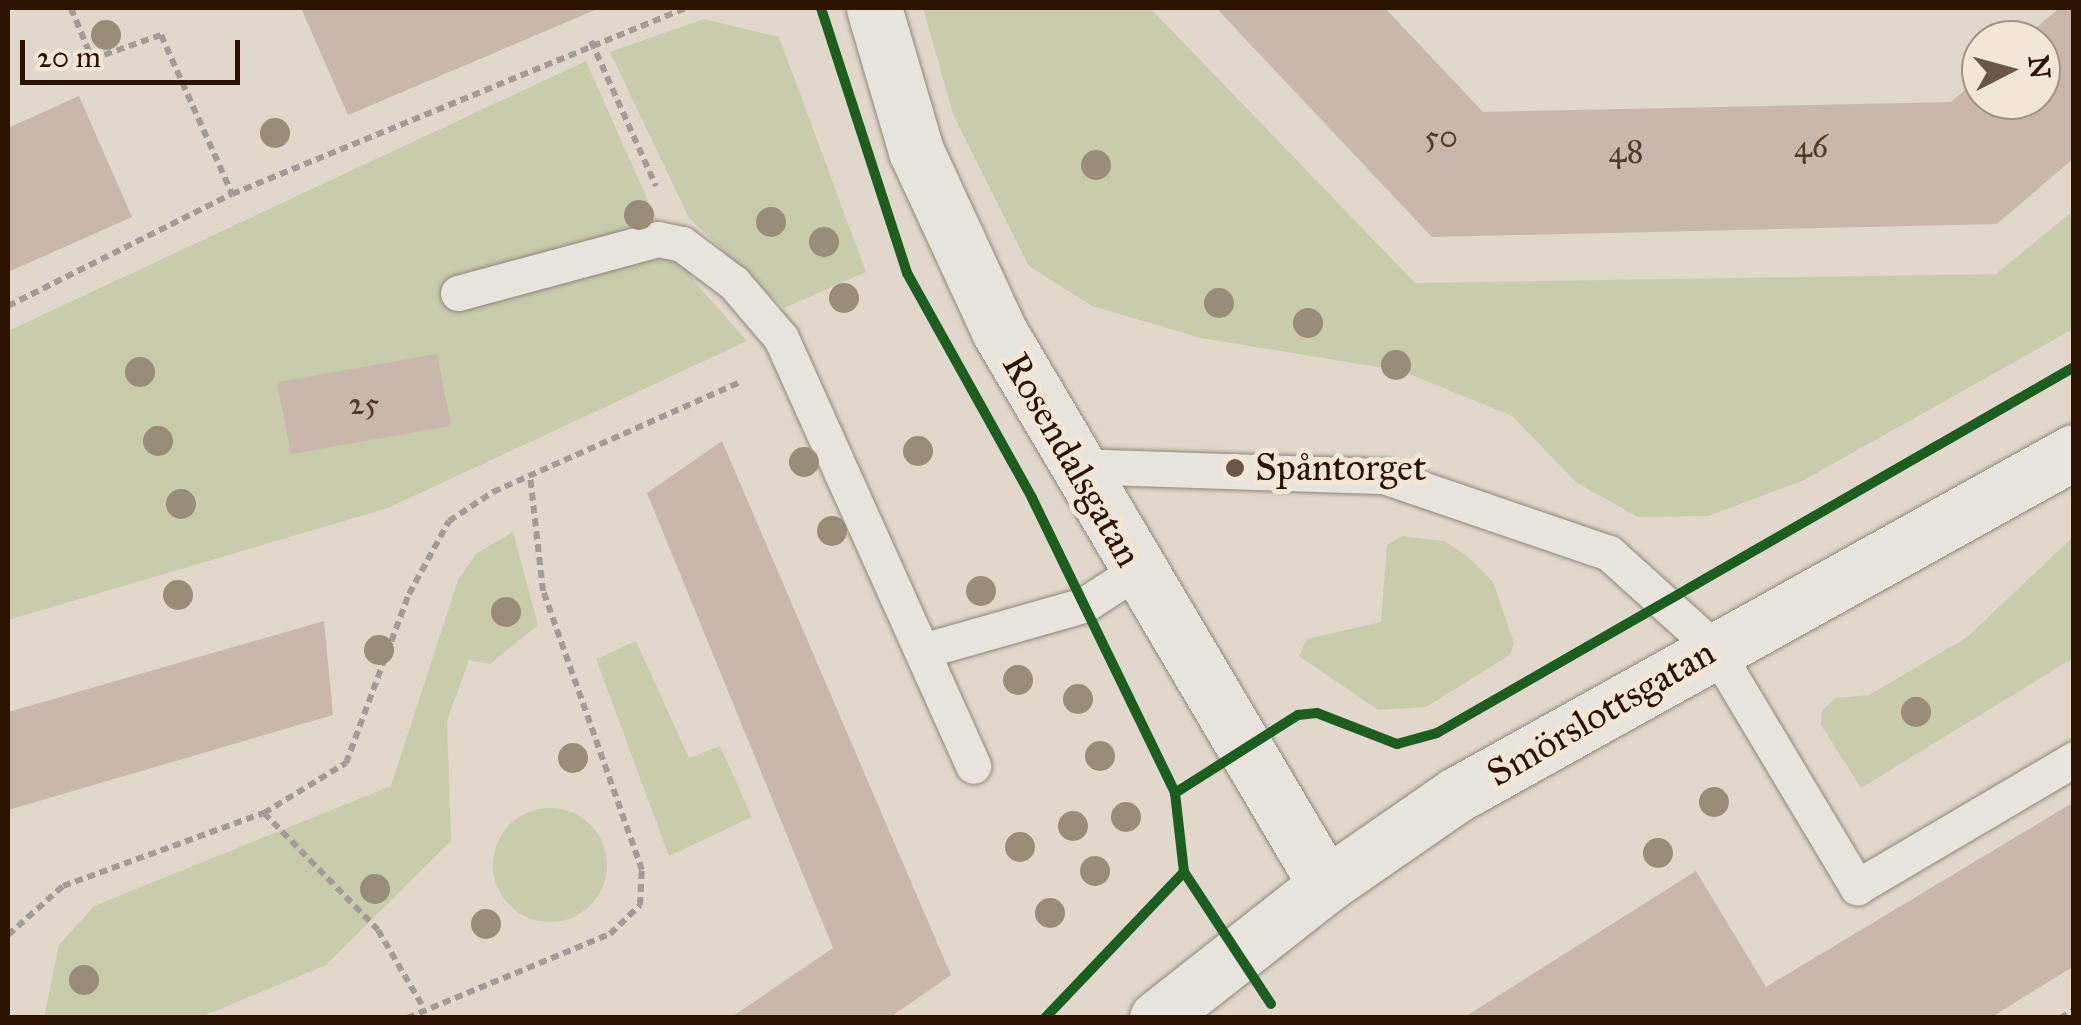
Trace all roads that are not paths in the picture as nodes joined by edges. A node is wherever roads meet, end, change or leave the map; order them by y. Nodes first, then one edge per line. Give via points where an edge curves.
1 (874, 8) edge
2 (458, 294) dead end
3 (2074, 452) edge
4 (1076, 466) junction
5 (1135, 572) junction
6 (1714, 648) junction
7 (922, 651) junction
8 (2074, 759) edge
9 (973, 766) dead end
10 (1326, 885) junction
11 (1157, 1018) edge

1 - 4 street, Rosendalsgatan via 950,230
2 - 7 lane via 632,241 682,244 734,283 790,359
3 - 6 street, Smörslottsgatan
4 - 5 street, Rosendalsgatan
4 - 6 lane via 1384,476 1609,553
5 - 7 lane via 1084,605
5 - 10 street, Rosendalsgatan
6 - 8 lane via 1857,888
6 - 10 street, Smörslottsgatan via 1456,795
7 - 9 lane
10 - 11 street, Smörslottsgatan

